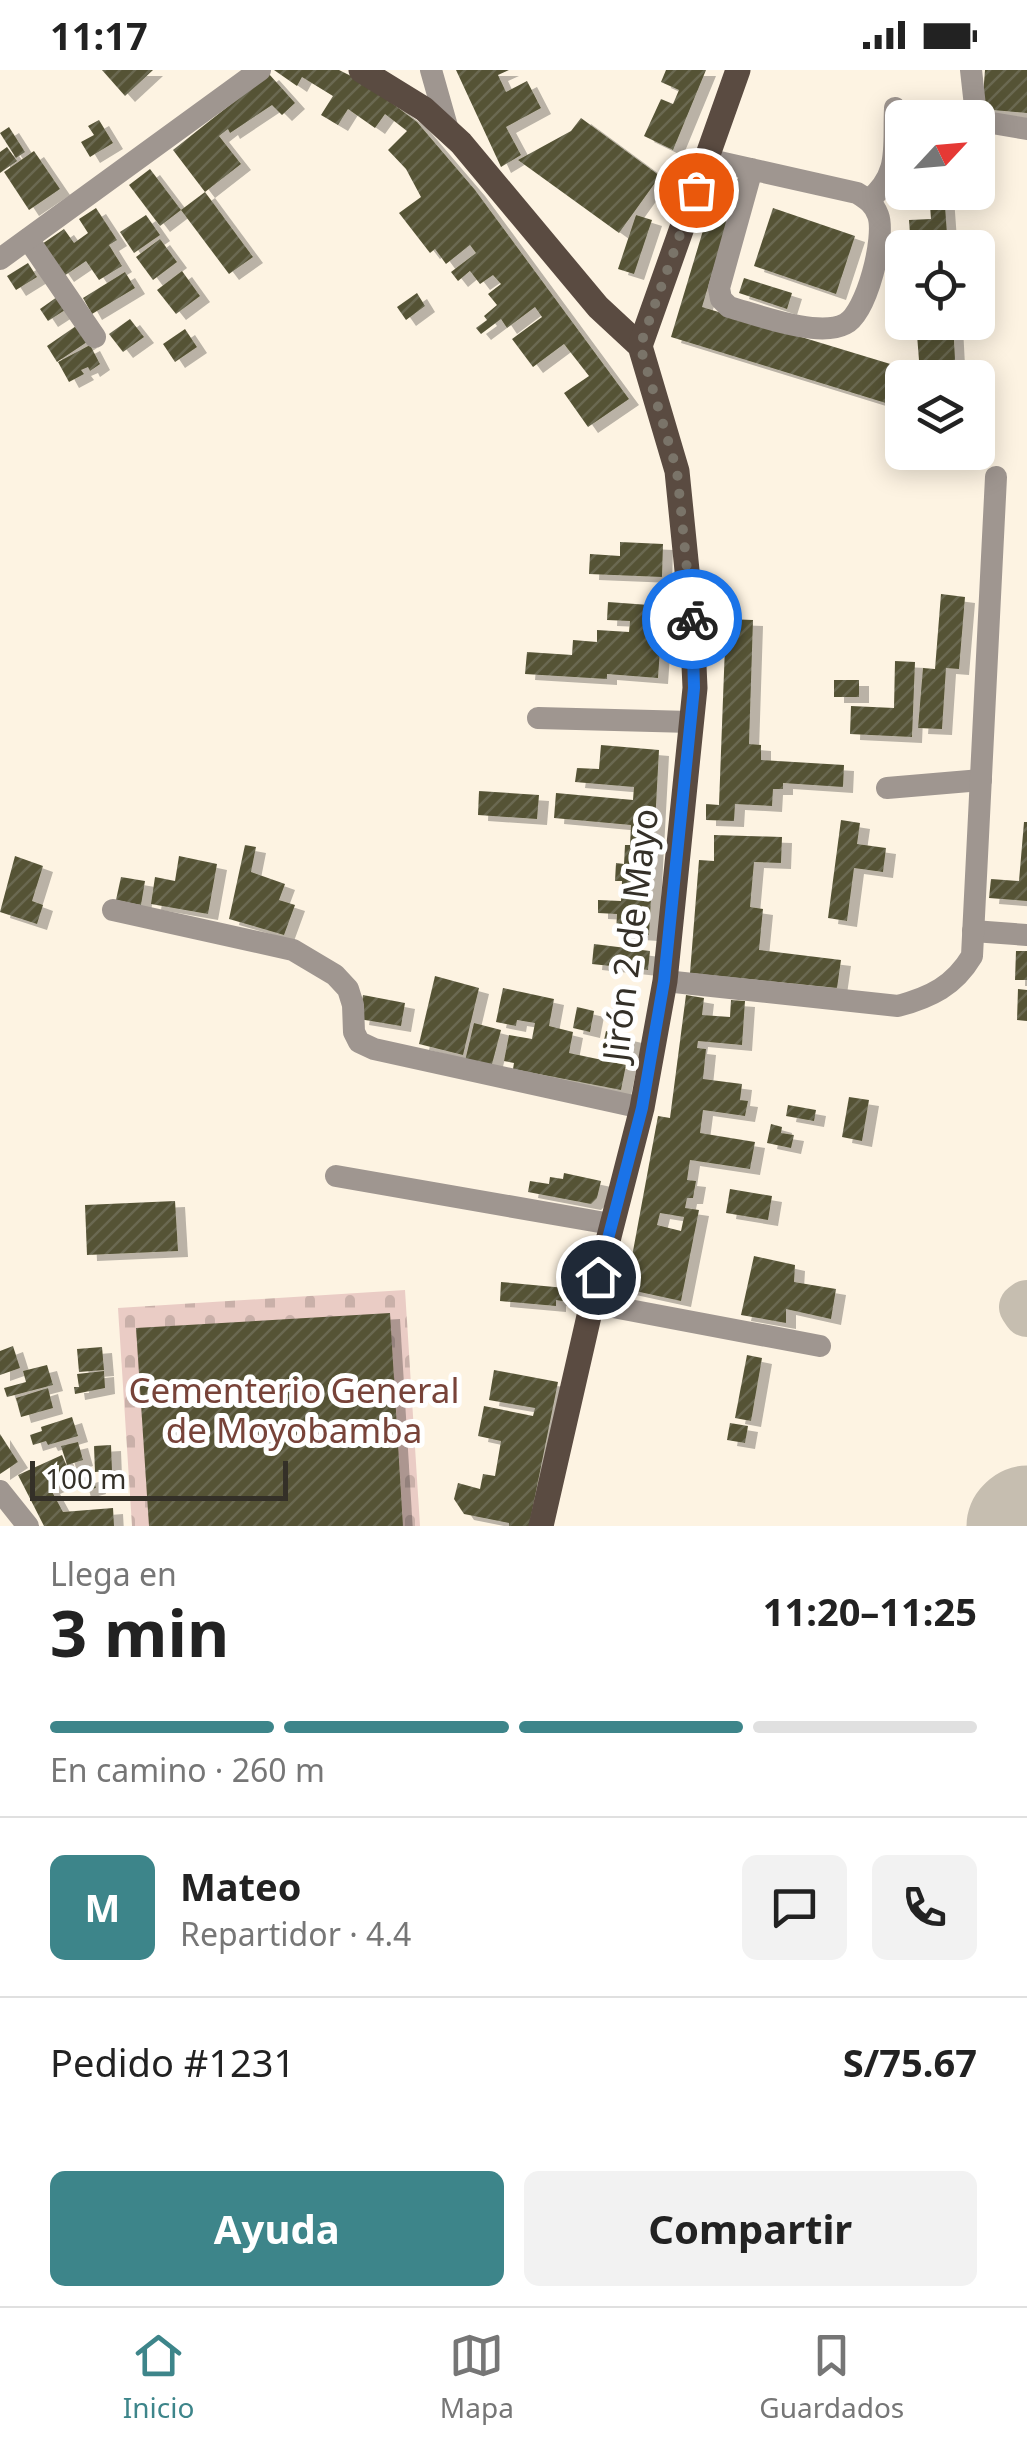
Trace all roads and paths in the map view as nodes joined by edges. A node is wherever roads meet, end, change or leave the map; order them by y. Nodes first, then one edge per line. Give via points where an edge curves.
1 (260, 70) edge
2 (360, 70) edge
3 (431, 70) edge
4 (738, 70) edge
5 (971, 70) edge
6 (1027, 129) edge
7 (448, 130) junction
8 (706, 160) junction
9 (752, 169) junction
10 (885, 185) edge
11 (870, 200) junction
12 (28, 239) junction
13 (0, 259) edge
14 (95, 337) dead end
15 (640, 346) junction
16 (996, 477) dead end
17 (538, 718) dead end
18 (691, 722) junction
19 (981, 780) junction
20 (887, 788) dead end
21 (113, 910) dead end
22 (974, 931) junction
23 (1027, 936) edge
24 (664, 981) junction
25 (642, 1108) junction
26 (336, 1176) dead end
27 (611, 1224) junction
28 (592, 1303) junction
29 (820, 1346) dead end
30 (0, 1492) edge
31 (28, 1526) edge
32 (541, 1526) edge

1 - 12 street
2 - 7 main road
3 - 7 street
4 - 8 main road
5 - 6 street via 976,114
7 - 15 main road via 598,307
8 - 9 street
8 - 15 main road
9 - 11 street
9 - 11 street via 719,288 730,308 802,326 845,324 857,314 876,262 881,224
10 - 11 street
12 - 13 street
12 - 14 street
15 - 18 main road, Jirón 2 de Mayo via 677,471 692,620
16 - 19 street
17 - 18 street
18 - 24 main road, Jirón 2 de Mayo
19 - 20 street
19 - 22 street
21 - 25 street via 293,950 348,989 358,1042 374,1049
22 - 23 street
22 - 24 street via 972,956 951,984 898,1006
24 - 25 main road, Jirón 2 de Mayo
25 - 27 main road, Jirón 2 de Mayo
26 - 27 street
27 - 28 main road, Jirón 2 de Mayo
28 - 29 street
28 - 32 main road, Jirón 2 de Mayo
30 - 31 street

